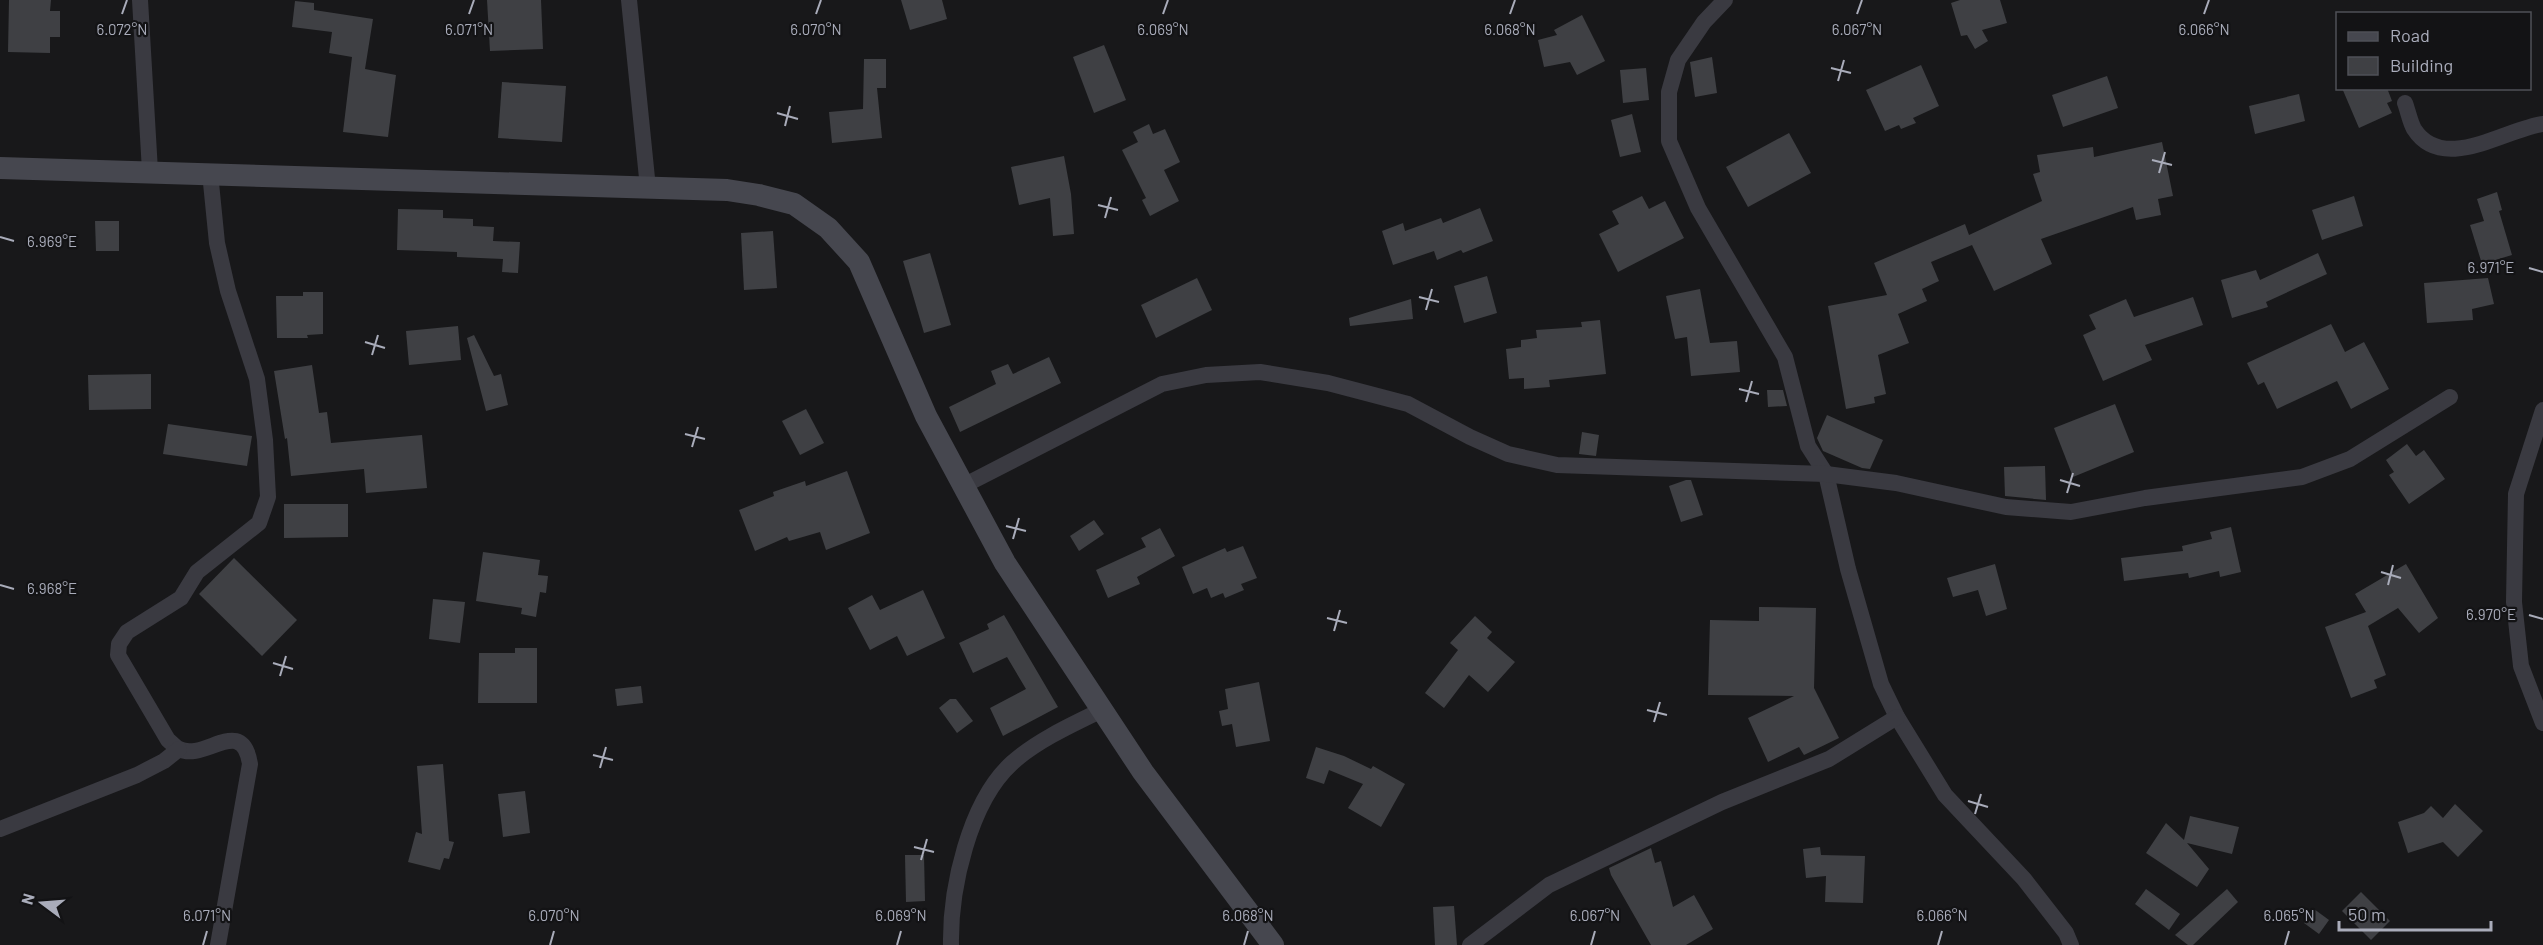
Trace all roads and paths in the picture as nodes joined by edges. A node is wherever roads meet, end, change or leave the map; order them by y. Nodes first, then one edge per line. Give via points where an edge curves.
1 (140, 0) edge
2 (629, 0) edge
3 (1725, 0) edge
4 (2405, 103) dead end
5 (2543, 124) edge
6 (0, 168) edge
7 (150, 171) junction
8 (210, 173) junction
9 (648, 188) junction
10 (2450, 397) dead end
11 (2543, 410) edge
12 (1826, 474) junction
13 (963, 486) junction
14 (1102, 710) junction
15 (1897, 717) junction
16 (2543, 723) edge
17 (179, 749) junction
18 (0, 829) edge
19 (218, 945) edge
20 (951, 945) edge
21 (1273, 945) edge
22 (1470, 945) edge
23 (2072, 945) edge

1 - 7 street
2 - 9 street
3 - 12 street via 1678,60 1669,92 1669,141 1698,208 1785,357 1808,446
4 - 5 street via 2414,130 2434,147 2457,149 2482,144
6 - 7 main road
7 - 8 main road
8 - 9 main road
8 - 17 street via 228,291 257,379 268,497 258,522 197,572 182,598 127,632 119,644 118,655 124,666 168,740
9 - 13 main road via 728,190 759,195 794,204 828,228 859,262 926,416
10 - 12 street via 2350,459 2302,477 2071,512 2006,507 1896,483
11 - 16 street via 2516,494 2514,602 2521,666
12 - 13 street via 1557,465 1508,454 1408,404 1328,383 1260,372 1206,375 1162,384
12 - 15 street via 1881,684
13 - 14 main road via 1005,563
14 - 20 street via 1060,731 1012,763 984,798 958,874 951,910
14 - 21 main road via 1143,772
15 - 22 street via 1828,759 1722,802 1549,885
15 - 23 street via 1946,795 2024,879
17 - 18 street via 137,775
17 - 19 street via 197,751 226,739 239,742 248,751 250,764

